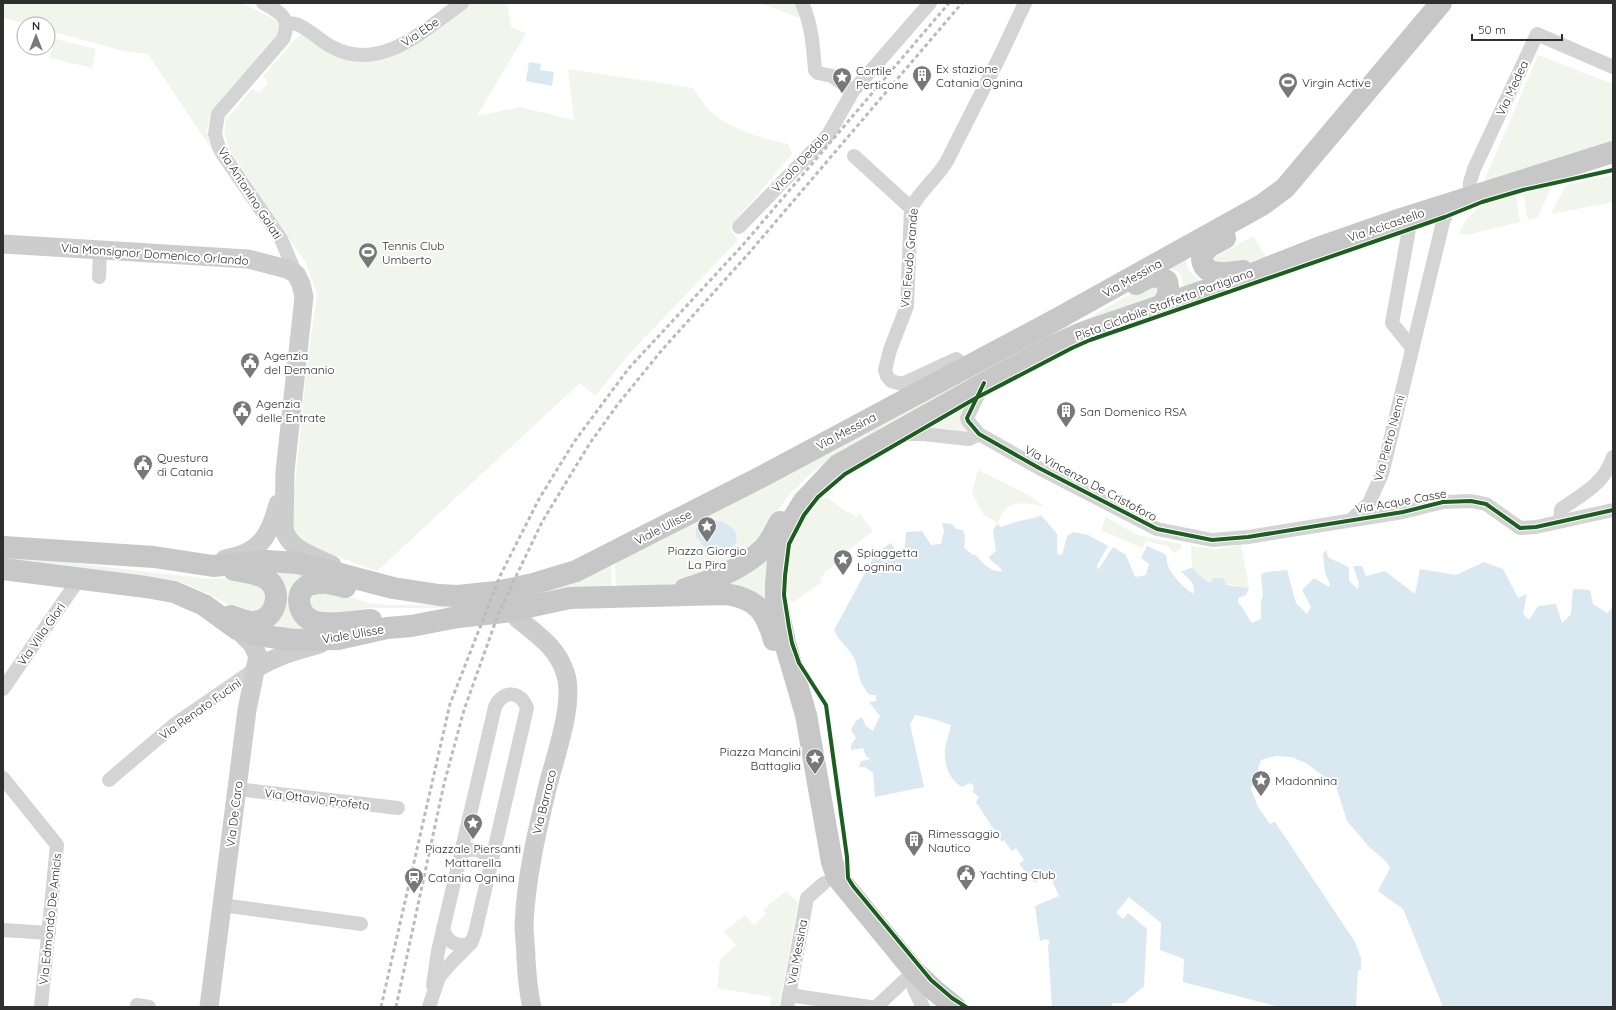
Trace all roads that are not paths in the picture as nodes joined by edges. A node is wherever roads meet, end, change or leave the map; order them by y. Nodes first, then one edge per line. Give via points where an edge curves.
1 (263, 3) edge
2 (462, 3) edge
3 (802, 3) edge
4 (930, 3) edge
5 (1024, 3) edge
6 (1441, 3) edge
7 (287, 23) junction
8 (1613, 67) edge
9 (853, 91) junction
10 (1613, 152) edge
11 (854, 156) dead end
12 (1460, 201) junction
13 (911, 208) junction
14 (1245, 215) junction
15 (1401, 219) junction
16 (739, 227) dead end
17 (3, 244) edge
18 (100, 250) junction
19 (1268, 267) junction
20 (296, 274) junction
21 (99, 277) dead end
22 (1162, 306) junction
23 (1057, 320) junction
24 (1412, 348) junction
25 (966, 367) junction
26 (984, 383) junction
27 (892, 434) junction
28 (979, 434) junction
29 (1613, 457) edge
30 (838, 465) junction
31 (285, 471) junction
32 (761, 477) joint
33 (1613, 510) edge
34 (1351, 520) junction
35 (1560, 521) junction
36 (3, 547) edge
37 (205, 564) junction
38 (3, 569) edge
39 (79, 579) junction
40 (374, 583) junction
41 (439, 595) junction
42 (666, 595) junction
43 (204, 605) junction
44 (510, 615) junction
45 (458, 616) junction
46 (237, 629) junction
47 (338, 639) junction
48 (255, 669) junction
49 (3, 689) edge
50 (3, 778) edge
51 (109, 780) dead end
52 (237, 788) junction
53 (398, 808) dead end
54 (461, 853) junction
55 (490, 865) junction
56 (824, 883) junction
57 (843, 897) junction
58 (222, 905) junction
59 (362, 924) dead end
60 (443, 929) junction
61 (3, 930) edge
62 (49, 934) junction
63 (471, 943) junction
64 (914, 992) edge
65 (788, 1001) edge
66 (430, 1003) edge
67 (41, 1007) edge
68 (208, 1007) edge
69 (532, 1007) edge
70 (870, 1007) edge
71 (876, 1007) edge
72 (932, 1007) edge
73 (956, 1007) edge

1 - 7 street via 275,9
2 - 7 street, Via Ebe via 404,44 371,55 355,55 332,48 297,24
3 - 9 street via 812,35 815,70 818,74 832,76
4 - 9 street, Vicolo Dedalo
5 - 13 street, Via Feudo Grande via 947,161
6 - 14 main road, Via Messina via 1285,188
7 - 20 street, Via Antonino Galati via 283,39 218,114 215,134 222,153 281,239
8 - 12 street, Via Medea via 1537,34
9 - 16 street, Vicolo Dedalo via 828,136
10 - 12 main road, Via Acicastello
11 - 13 street
12 - 15 main road, Via Acicastello
12 - 24 street, Via Pietro Nenni via 1443,222
13 - 25 street, Via Feudo Grande via 907,306 886,363 887,376 891,381 902,384 956,359
14 - 19 main road via 1235,232 1202,254 1203,263 1215,273
14 - 23 main road, Via Messina
15 - 19 main road, Via Acicastello
15 - 24 street via 1409,229 1392,323
17 - 18 main road, Via Monsignor Domenico Orlando
18 - 20 main road, Via Monsignor Domenico Orlando via 239,258 287,269
18 - 21 street
19 - 22 main road, Via Acicastello
20 - 31 main road via 304,296
22 - 23 main road via 1169,293 1168,284 1163,278 1155,275 1084,315
22 - 26 main road, Via Messina via 1062,342
23 - 25 main road, Via Messina
24 - 34 street, Via Pietro Nenni via 1382,474 1369,503
25 - 32 main road, Via Messina
26 - 27 main road, Via Messina
26 - 28 street, Via Vincenzo De Cristoforo via 967,418
27 - 28 street via 923,434 969,440
27 - 30 main road, Via Messina
28 - 34 street, Via Vincenzo De Cristoforo via 1157,529 1188,537 1212,540 1248,537
29 - 35 street via 1608,470 1599,481 1561,509
30 - 42 main road via 813,479 799,493 769,542 752,558 717,577
30 - 57 main road, Via Messina via 804,501 784,536 777,562 776,599 785,643 806,715 832,862
31 - 37 main road via 274,520 260,544 234,558
31 - 40 main road via 284,524 289,541 301,551
32 - 41 main road, Viale Ulisse via 576,571 496,592
33 - 35 street, Via Acque Casse
34 - 35 street, Via Acque Casse via 1403,512 1443,502 1471,501 1486,504 1520,528
36 - 37 main road
37 - 40 main road, Viale Ulisse via 267,561 298,563
37 - 43 main road via 264,577 273,587 277,598 268,617 256,622 240,620
38 - 39 main road, Viale Ulisse
39 - 43 main road, Viale Ulisse via 174,592
39 - 49 street, Via Villa Glori
40 - 41 main road, Viale Ulisse
41 - 45 main road via 380,596 322,582 302,590 299,604 306,617 322,623
42 - 44 main road, Viale Ulisse via 570,598
42 - 56 main road, Viale Ulisse via 739,596 758,606 765,614 780,666 818,868
43 - 46 main road, Viale Ulisse
44 - 45 main road, Viale Ulisse
44 - 69 main road, Via Barraco via 552,647 562,664 568,692 566,715 533,846 528,880 524,926
45 - 47 main road, Viale Ulisse
46 - 47 main road, Viale Ulisse via 283,640
46 - 48 main road, Via De Caro via 256,651 258,656
47 - 48 main road via 281,655
48 - 51 street, Via Renato Fucini via 175,724
48 - 52 main road, Via De Caro
50 - 62 street, Via Edmondo De Amicis via 57,845
52 - 53 street, Via Ottavio Profeta
52 - 58 main road, Via De Caro
54 - 55 street via 477,850 484,853
54 - 55 street via 495,707 498,699 504,695 519,696 527,708
54 - 60 street
55 - 63 street via 478,923
56 - 57 main road, Viale Ulisse
56 - 65 street, Via Messina via 807,898
57 - 64 main road
57 - 73 main road via 914,971
58 - 59 street
58 - 68 main road, Via De Caro
60 - 63 street via 450,942 464,946
60 - 66 street
61 - 62 street
62 - 67 street, Via Edmondo De Amicis
63 - 66 street via 439,976
64 - 71 street
64 - 72 main road
65 - 70 street

